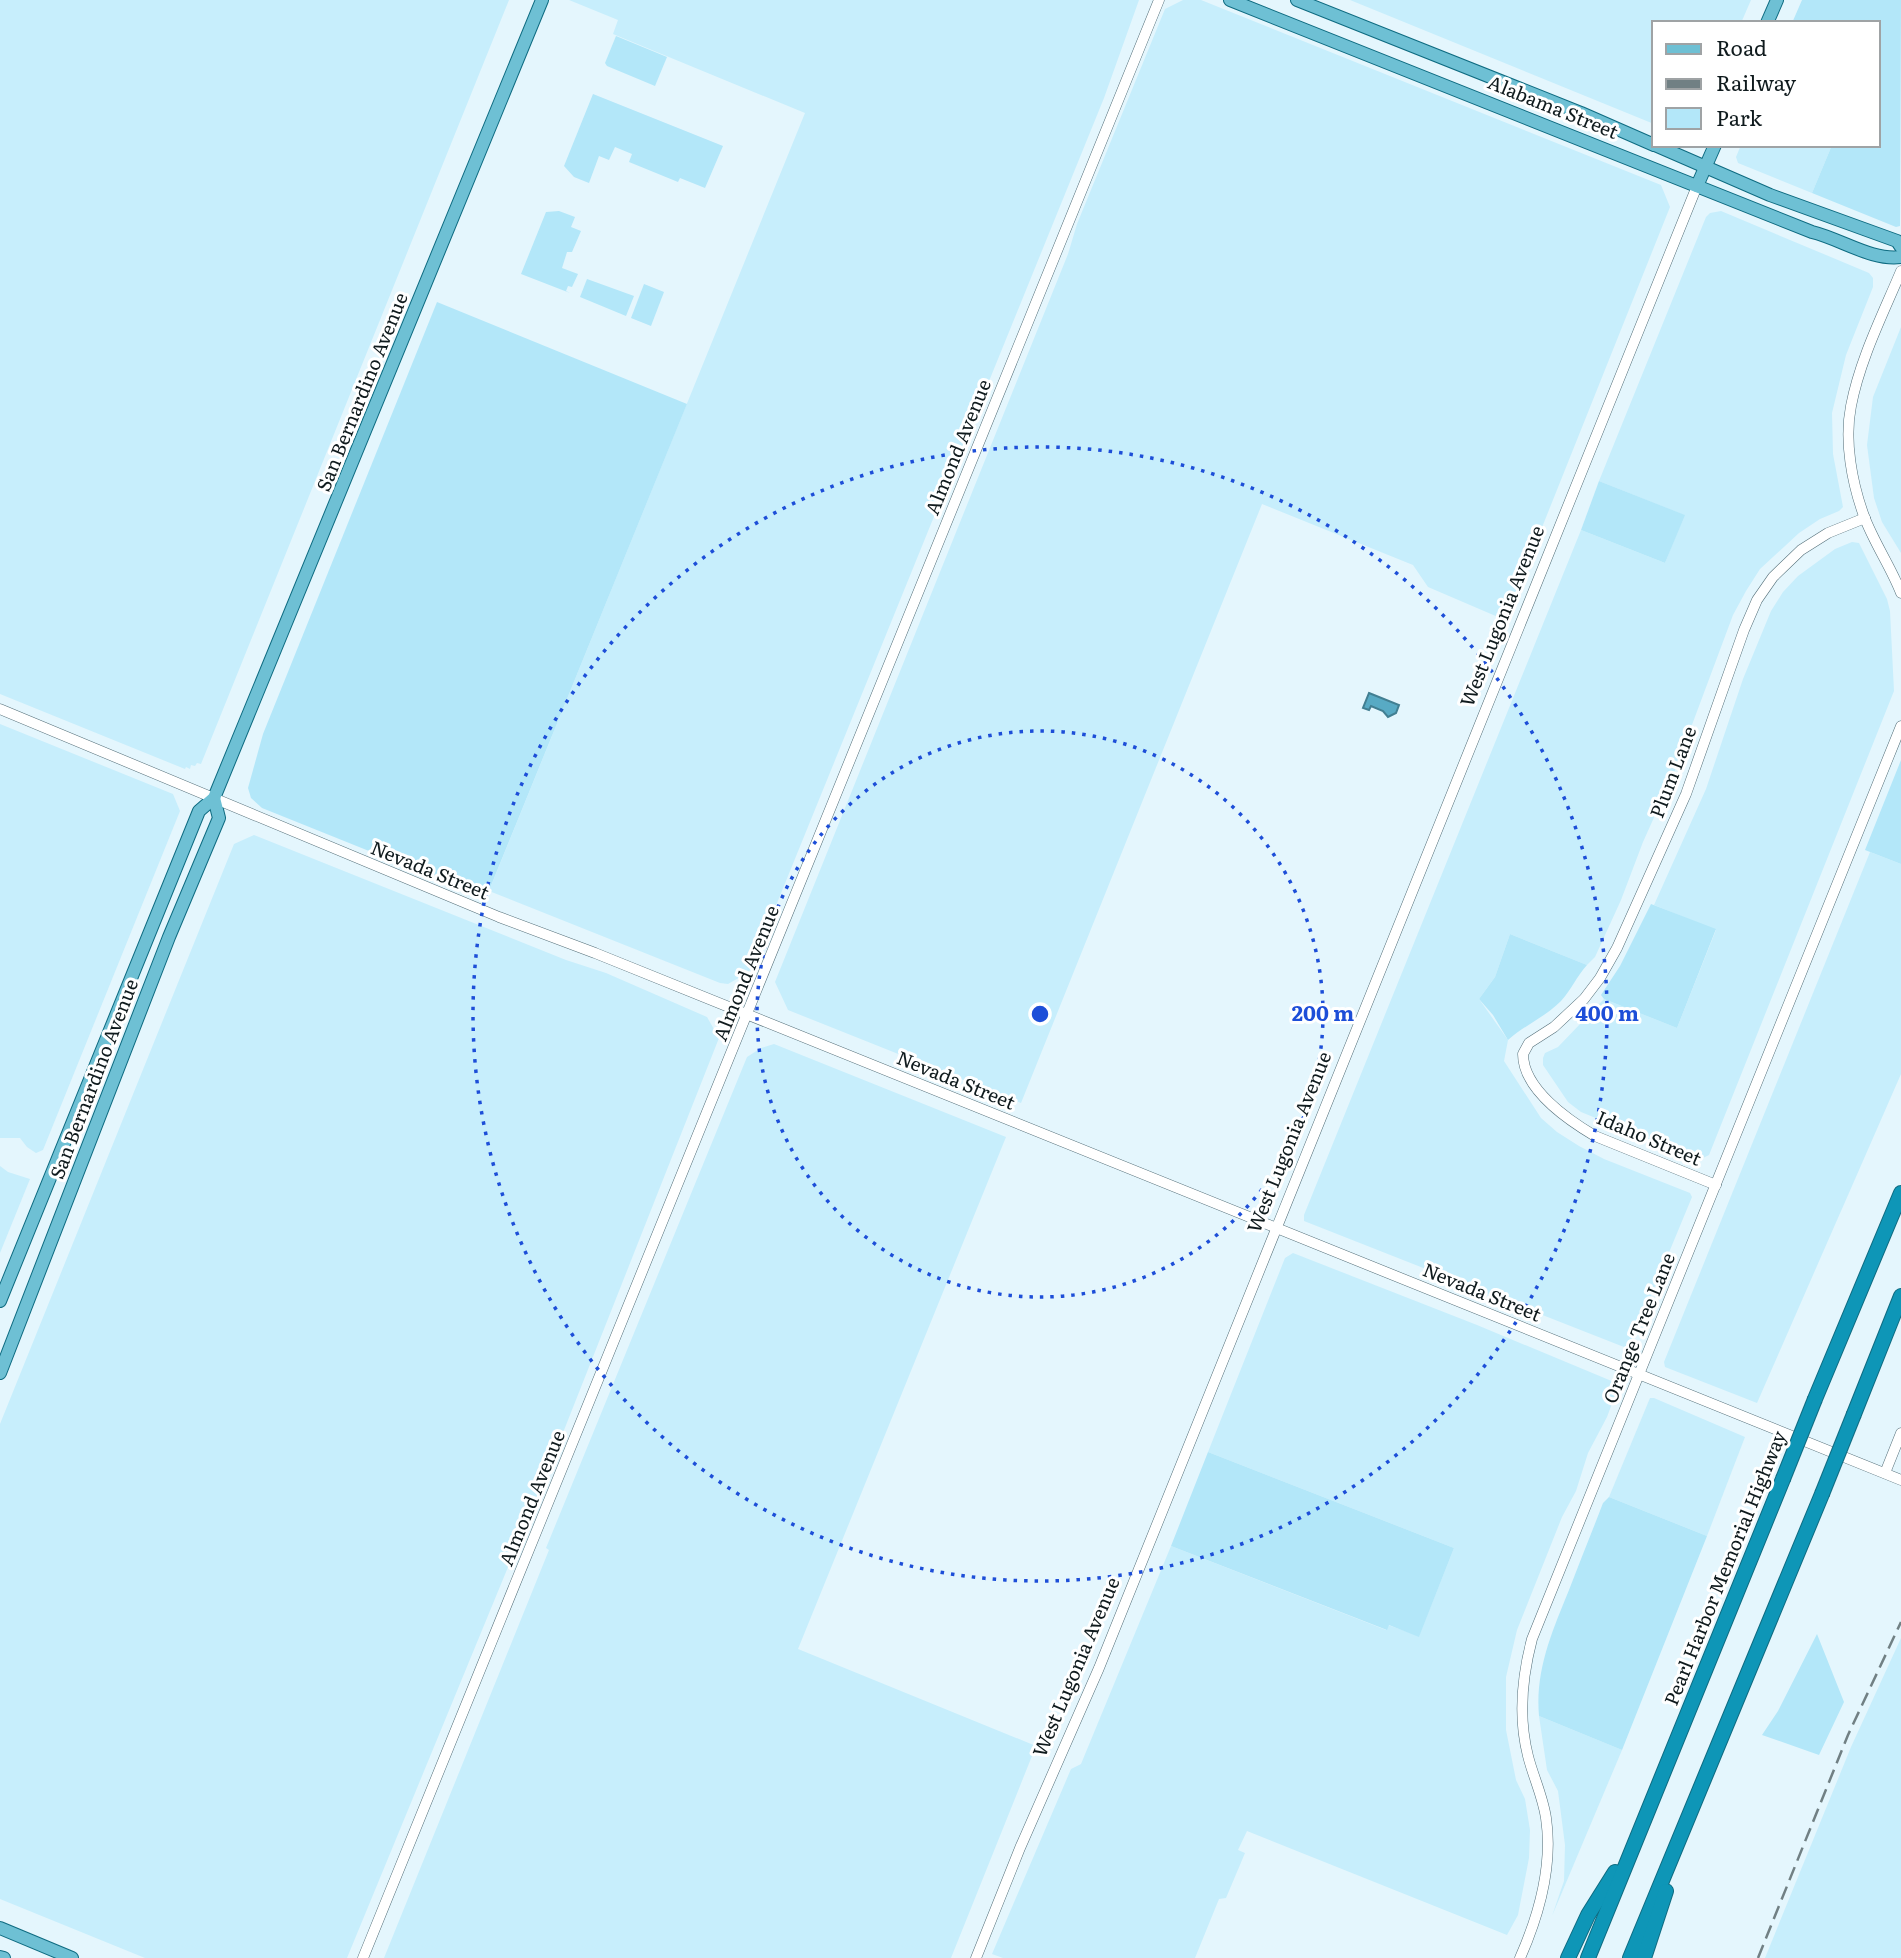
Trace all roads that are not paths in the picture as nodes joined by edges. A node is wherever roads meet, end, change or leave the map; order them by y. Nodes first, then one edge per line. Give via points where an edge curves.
1 (542, 0) edge
2 (1159, 0) edge
3 (1230, 0) edge
4 (1297, 0) edge
5 (1777, 0) edge
6 (1768, 21) edge
7 (1652, 144) edge
8 (1659, 147) edge
9 (1714, 147) edge
10 (1705, 168) junction
11 (1697, 186) junction
12 (1901, 247) edge
13 (1901, 257) edge
14 (1901, 271) edge
15 (1865, 518) junction
16 (1901, 593) edge
17 (0, 709) edge
18 (1901, 726) edge
19 (214, 798) junction
20 (748, 1015) junction
21 (1523, 1054) joint
22 (1716, 1185) junction
23 (1901, 1193) edge
24 (1275, 1227) junction
25 (1901, 1296) edge
26 (0, 1301) edge
27 (0, 1373) edge
28 (1639, 1374) junction
29 (1901, 1433) edge
30 (1885, 1473) junction
31 (1901, 1480) edge
32 (1711, 1757) junction
33 (1634, 1841) junction
34 (0, 1928) edge
35 (72, 1958) edge
36 (363, 1958) edge
37 (976, 1958) edge
38 (1520, 1958) edge
39 (1568, 1958) edge
40 (1588, 1958) edge
41 (1630, 1958) edge
42 (1644, 1958) edge

1 - 19 main road, San Bernardino Avenue
2 - 20 street, Almond Avenue
3 - 11 main road, Alabama Street
4 - 7 main road, Alabama Street
5 - 6 main road
8 - 10 main road, Alabama Street
9 - 10 main road, West Lugonia Avenue
10 - 11 main road, West Lugonia Avenue
10 - 12 main road, Alabama Street via 1897,240
11 - 13 main road, Alabama Street via 1881,257
11 - 24 street, West Lugonia Avenue
14 - 15 street via 1851,406 1850,459
15 - 16 street
15 - 21 street, Plum Lane via 1801,550 1757,600 1686,794 1617,948 1584,999 1529,1043
17 - 19 street, Nevada Street
18 - 22 street, Orange Tree Lane
19 - 20 street, Nevada Street
19 - 26 main road, San Bernardino Avenue via 199,811
19 - 27 main road, San Bernardino Avenue via 219,818
20 - 24 street, Nevada Street
20 - 36 street, Almond Avenue
21 - 22 street, Idaho Street via 1526,1070 1548,1101 1576,1125
22 - 28 street, Orange Tree Lane
23 - 33 highway, Pearl Harbor Memorial Highway, bridge
24 - 28 street, Nevada Street
24 - 37 street, West Lugonia Avenue via 1099,1668
25 - 32 highway, bridge
28 - 30 street, Nevada Street
28 - 38 street, Orange Tree Lane via 1528,1655 1522,1712 1527,1754 1546,1817 1546,1851 1537,1914
29 - 30 street
30 - 31 street, Nevada Street
32 - 41 highway
32 - 42 highway
33 - 39 highway via 1588,1915
33 - 40 highway, Pearl Harbor Memorial Highway
34 - 35 main road

